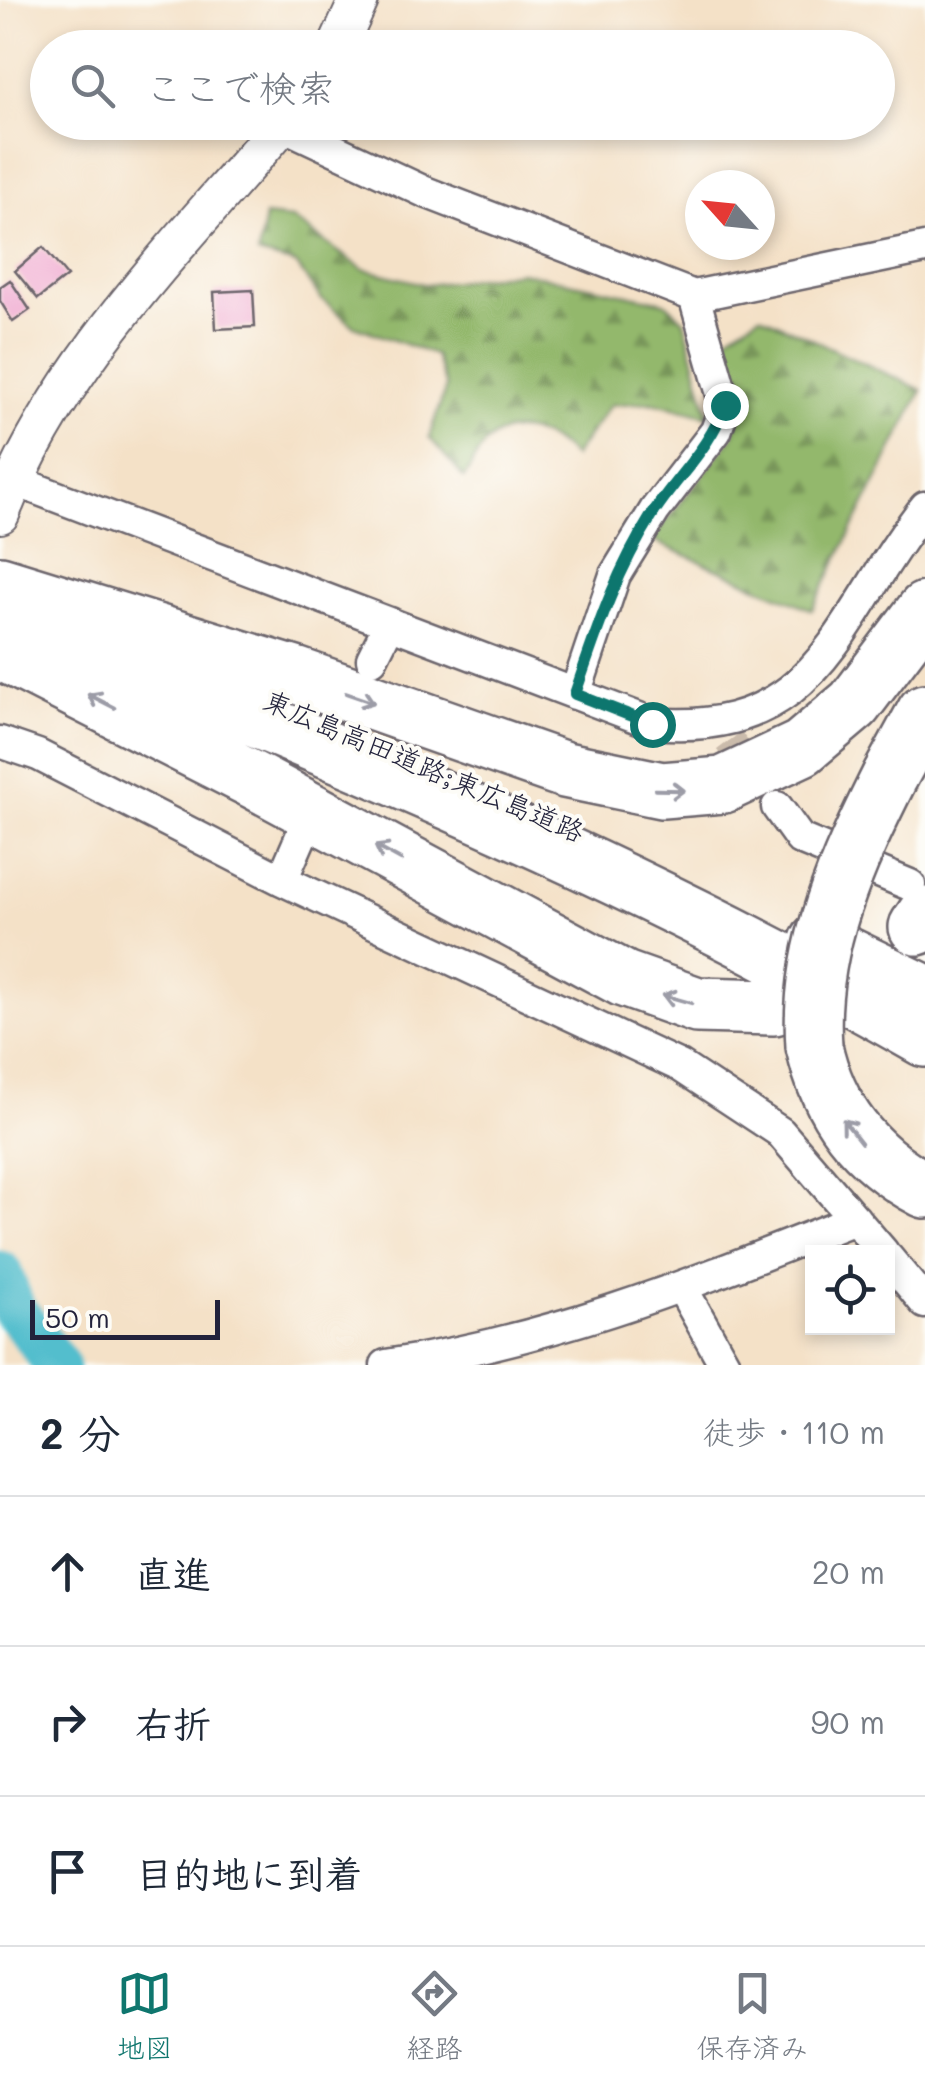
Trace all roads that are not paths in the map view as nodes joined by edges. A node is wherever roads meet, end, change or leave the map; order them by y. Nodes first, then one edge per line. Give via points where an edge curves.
1 (359, 0) edge
2 (345, 30) edge
3 (268, 140) edge
4 (316, 140) edge
5 (925, 248) edge
6 (694, 296) junction
7 (4, 490) edge
8 (925, 507) edge
9 (0, 584) edge
10 (0, 596) edge
11 (925, 610) edge
12 (0, 618) edge
13 (390, 624) junction
14 (0, 652) edge
15 (372, 659) dead end
16 (575, 694) junction
17 (925, 712) edge
18 (0, 742) edge
19 (777, 807) tunnel mouth
20 (302, 834) dead end
21 (282, 880) junction
22 (917, 909) edge
23 (833, 968) junction
24 (925, 993) edge
25 (774, 1007) dead end
26 (925, 1039) edge
27 (925, 1190) edge
28 (855, 1218) junction
29 (877, 1245) edge
30 (895, 1267) edge
31 (682, 1288) junction
32 (925, 1303) edge
33 (386, 1365) edge
34 (725, 1365) edge

1 - 2 street
3 - 7 street via 107,329
4 - 6 street via 425,192
5 - 6 street
6 - 16 street via 725,405 716,431 655,510 616,575
7 - 13 street
8 - 16 street via 862,595 830,654 794,689 726,732 652,724
9 -> 11 highway via 295,675 565,770 662,790 724,785 802,748 854,704
10 - 23 highway, 東広島高田道路;東広島道路 via 434,768
12 - 23 highway, 東広島高田道路;東広島道路 via 270,726
13 - 15 street
13 - 16 street
25 -> 14 highway via 698,1005 624,979
27 -> 17 highway, bridge via 880,1161 845,1123 820,1074 813,988 826,925 862,832
18 - 21 street via 38,755
19 - 22 street via 800,839
20 - 21 street
21 - 28 street via 680,1066 780,1132
23 - 24 highway
23 - 26 highway
28 - 29 street
28 - 31 street
30 - 32 street
31 - 33 street via 586,1322
31 - 34 street

